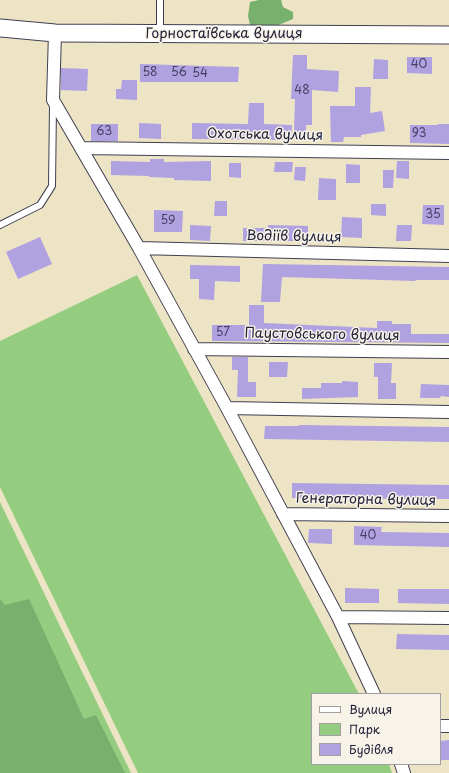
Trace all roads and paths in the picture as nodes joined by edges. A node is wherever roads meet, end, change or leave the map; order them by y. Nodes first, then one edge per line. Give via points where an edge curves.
1 (160, 0) edge
2 (0, 28) edge
3 (55, 33) junction
4 (160, 34) junction
5 (449, 35) edge
6 (53, 100) junction
7 (81, 148) junction
8 (449, 153) edge
9 (0, 225) edge
10 (139, 248) junction
11 (449, 256) edge
12 (194, 349) junction
13 (449, 352) edge
14 (227, 408) junction
15 (449, 412) edge
16 (283, 514) junction
17 (449, 516) edge
18 (338, 618) junction
19 (449, 618) edge
20 (374, 693) edge

1 - 4 lane
2 - 3 main road, Горностаївська вулиця
3 - 4 main road, Горностаївська вулиця
3 - 6 street
4 - 5 main road, Горностаївська вулиця
6 - 7 street
6 - 9 lane via 52,186 40,205
7 - 8 street, Охотська вулиця
7 - 10 street
10 - 11 street, Водіїв вулиця
10 - 12 street
12 - 13 street, Паустовського вулиця
12 - 14 street
14 - 15 street
14 - 16 street
16 - 17 street, Генераторна вулиця
16 - 18 street
18 - 19 street
18 - 20 street

